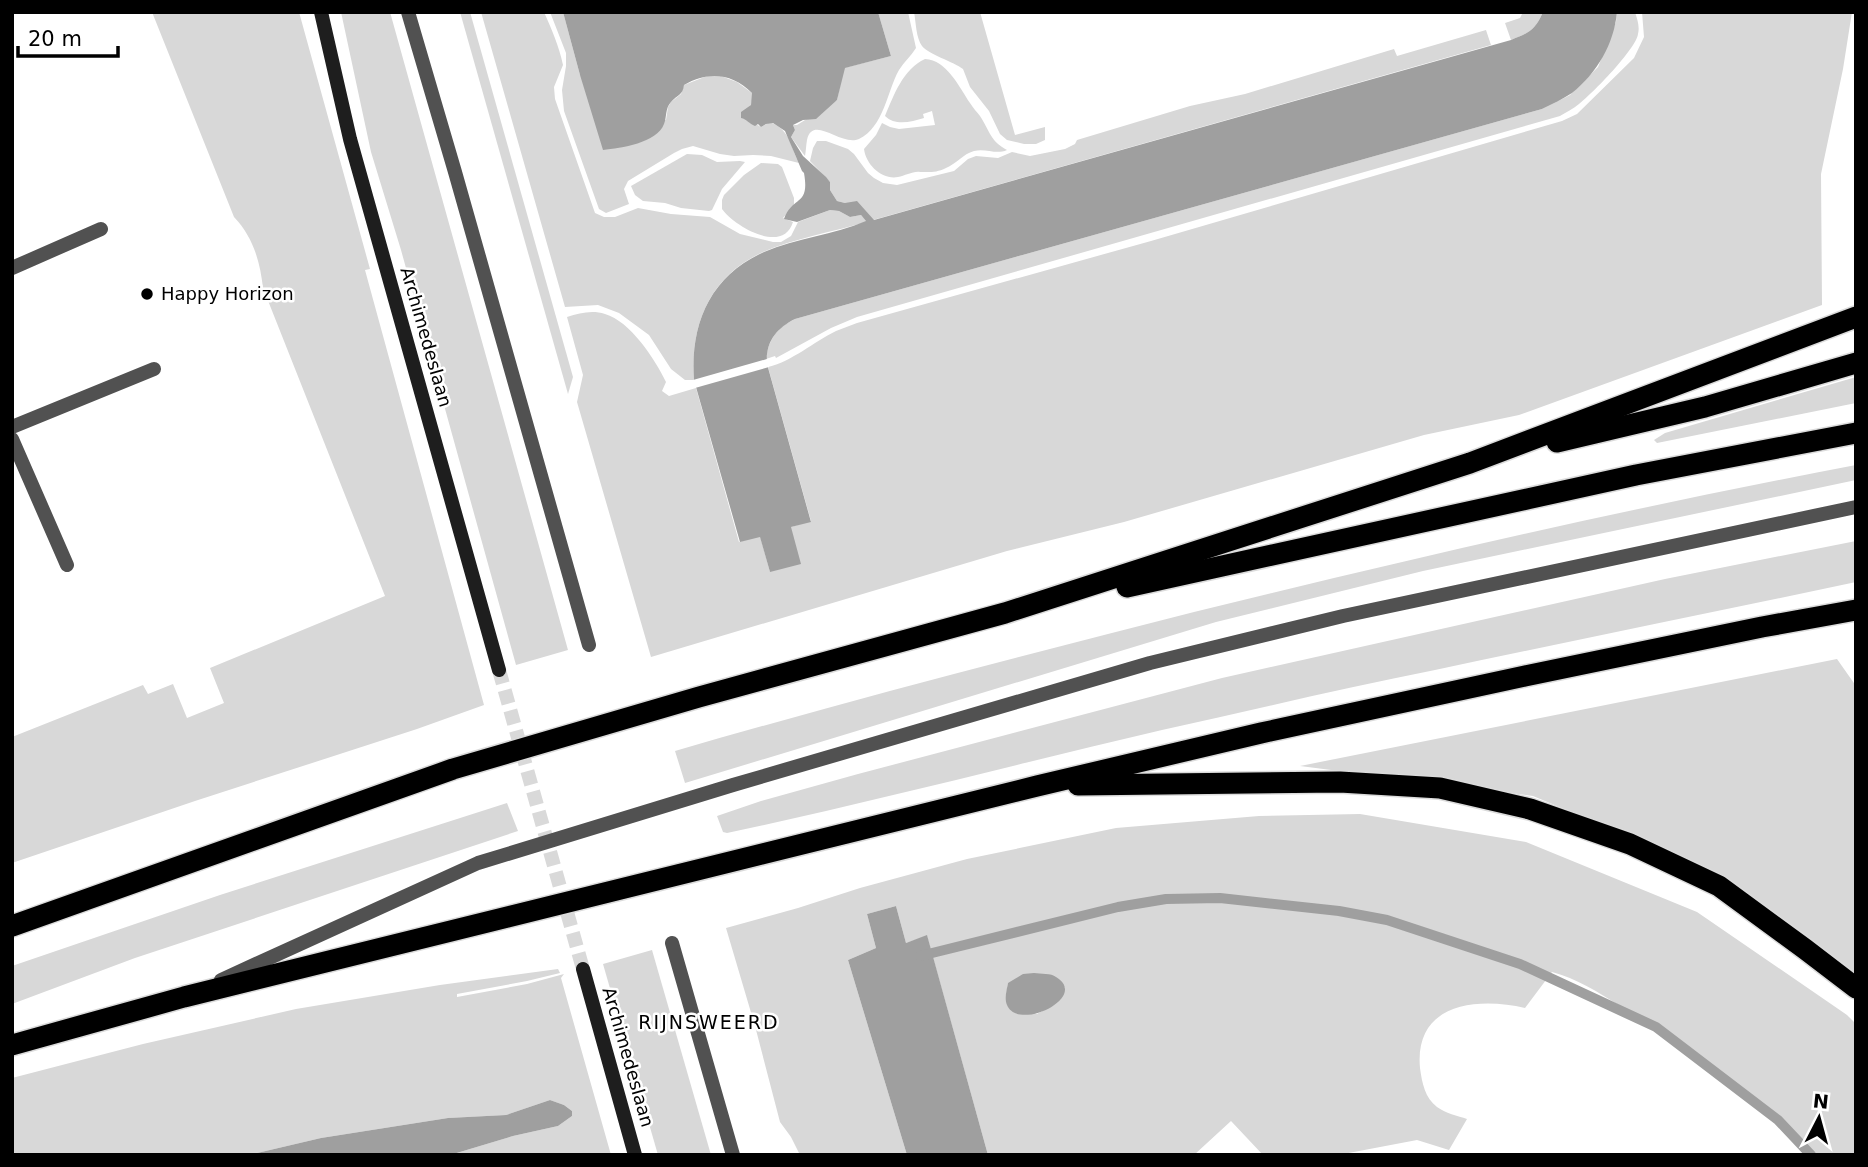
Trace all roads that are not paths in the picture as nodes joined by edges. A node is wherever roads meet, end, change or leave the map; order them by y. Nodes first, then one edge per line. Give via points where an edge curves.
1 (321, 12) edge
2 (408, 12) edge
3 (101, 229) dead end
4 (12, 268) edge
5 (1856, 317) edge
6 (1856, 363) edge
7 (154, 369) dead end
8 (12, 427) edge
9 (1856, 433) edge
10 (12, 439) edge
11 (1470, 463) junction
12 (1856, 507) edge
13 (67, 565) dead end
14 (1856, 610) edge
15 (1005, 613) junction
16 (589, 645) dead end
17 (499, 670) tunnel mouth
18 (1037, 786) junction
19 (12, 926) edge
20 (672, 943) dead end
21 (583, 969) tunnel mouth
22 (1856, 988) edge
23 (184, 997) junction
24 (12, 1045) edge
25 (635, 1155) edge
26 (733, 1155) edge

1 - 17 main road, Archimedeslaan via 350,139
2 - 16 lane
3 - 4 lane
5 - 11 highway
6 - 11 highway via 1705,407
7 - 8 lane
9 - 15 highway via 1636,475
10 - 13 lane
11 - 15 highway
12 - 23 lane via 1343,616 1150,663 733,785 478,863
14 - 18 highway via 1459,690
15 - 19 highway via 453,769
18 - 22 highway via 1340,782 1440,788 1530,809 1630,844 1719,886
18 - 23 highway
20 - 26 lane
21 - 25 main road, Archimedeslaan
23 - 24 highway

